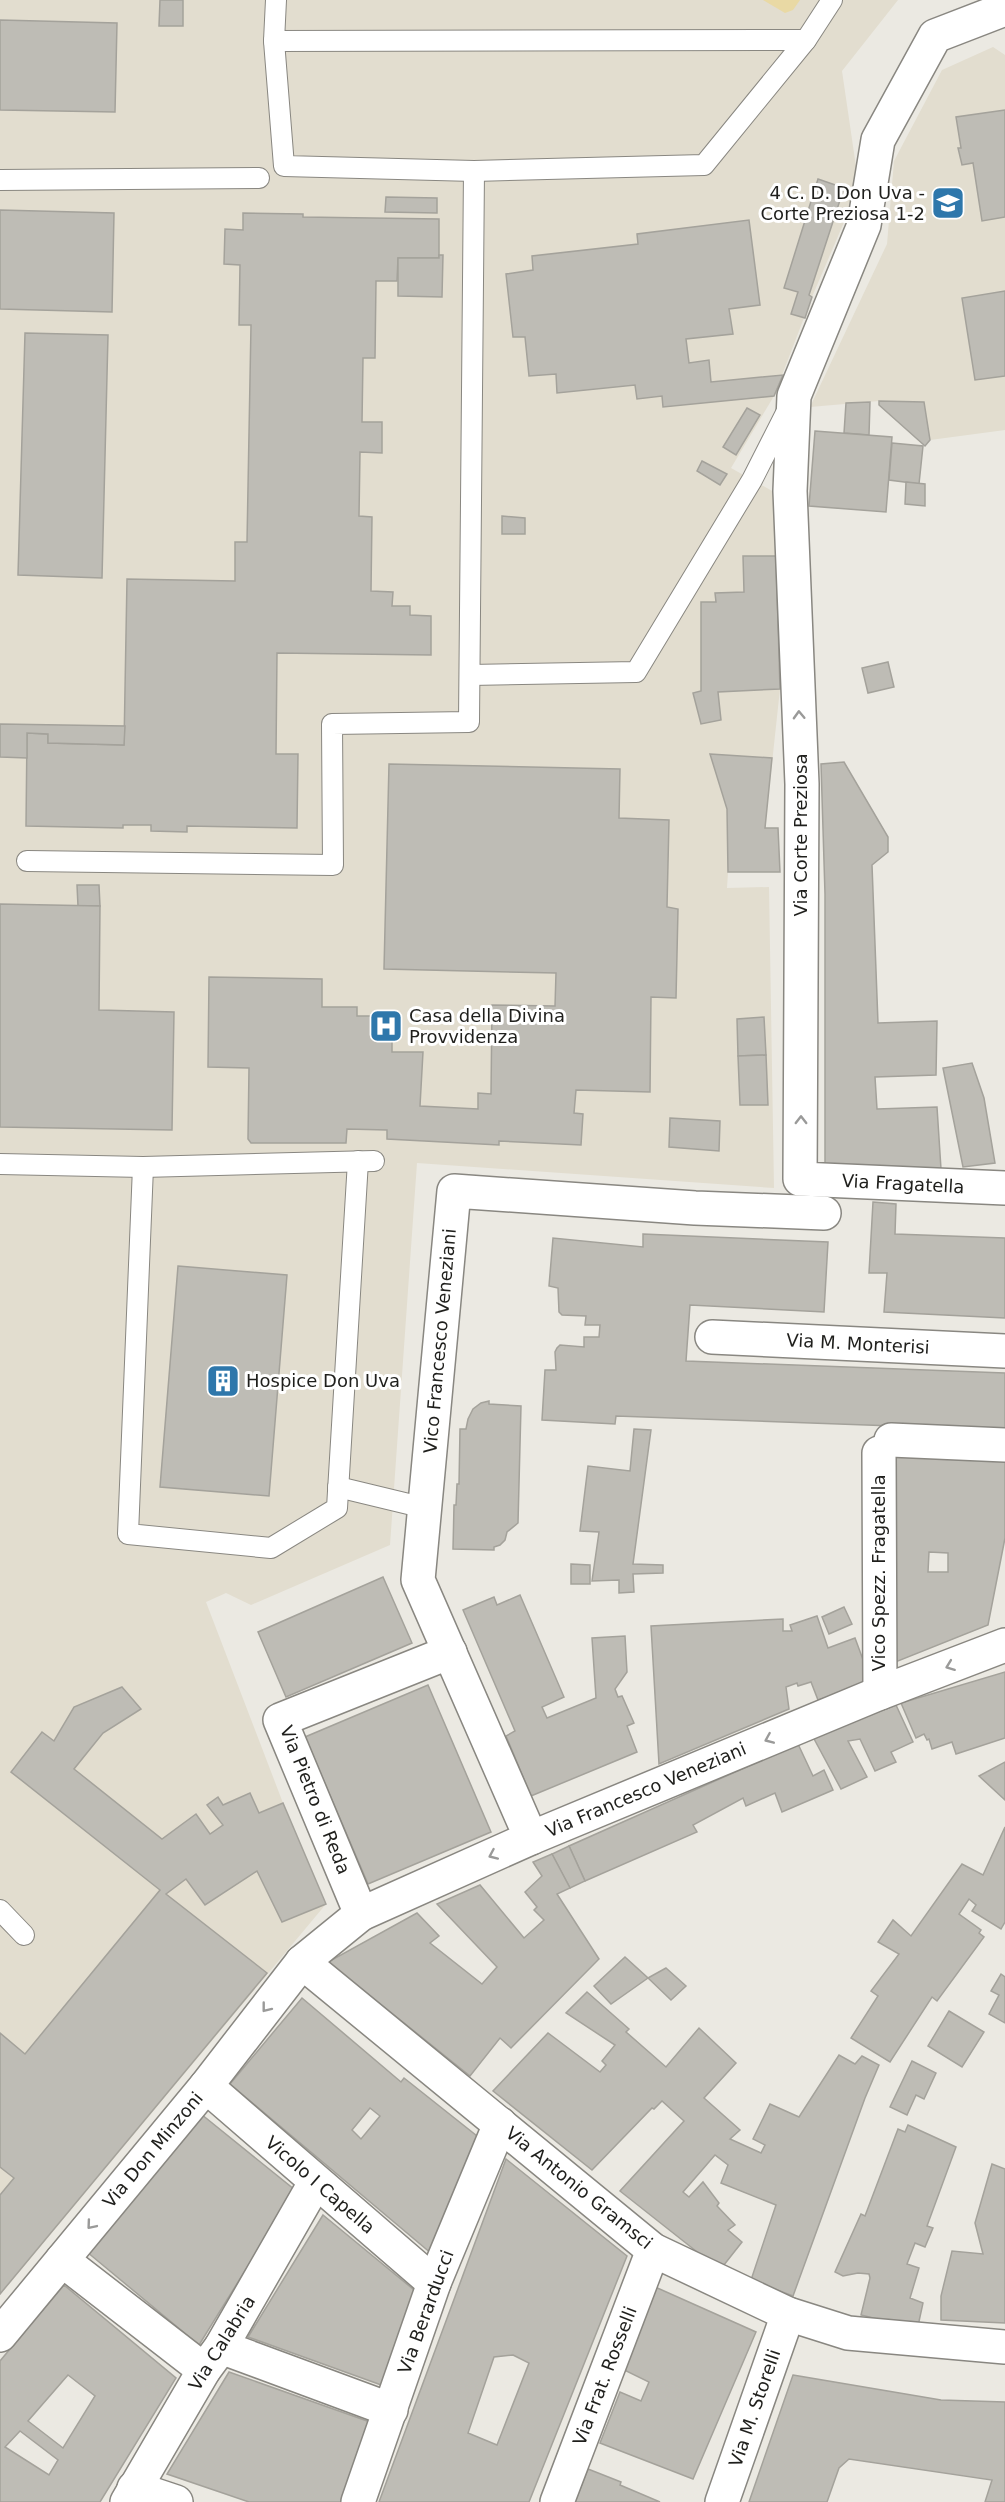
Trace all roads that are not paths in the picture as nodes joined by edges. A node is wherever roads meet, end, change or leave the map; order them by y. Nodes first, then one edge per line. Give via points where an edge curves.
1 (276, 0) edge
2 (832, 0) edge
3 (1005, 9) edge
4 (806, 40) junction
5 (274, 41) junction
6 (474, 171) junction
7 (258, 178) dead end
8 (0, 180) edge
9 (795, 396) junction
10 (470, 675) junction
11 (27, 861) dead end
12 (0, 1164) edge
13 (143, 1167) junction
14 (800, 1179) joint
15 (1005, 1188) edge
16 (824, 1214) dead end
17 (712, 1337) dead end
18 (1005, 1352) edge
19 (1005, 1445) edge
20 (338, 1486) junction
21 (425, 1508) junction
22 (1005, 1645) edge
23 (450, 1652) junction
24 (880, 1693) junction
25 (531, 1838) junction
26 (0, 1910) edge
27 (361, 1914) junction
28 (24, 1935) dead end
29 (302, 1962) junction
30 (206, 2086) junction
31 (500, 2124) junction
32 (315, 2183) junction
33 (653, 2250) junction
34 (62, 2260) junction
35 (434, 2283) junction
36 (788, 2314) junction
37 (0, 2335) edge
38 (1005, 2347) edge
39 (213, 2359) junction
40 (391, 2410) junction
41 (130, 2495) edge
42 (176, 2502) edge
43 (358, 2502) edge
44 (557, 2502) edge
45 (722, 2502) edge

1 - 5 lane
2 - 4 lane
3 - 9 street, Via Corte Preziosa via 935,36 878,140 864,225
4 - 5 lane
4 - 6 lane via 704,165
5 - 6 lane via 284,166
6 - 10 lane
7 - 8 lane
9 - 10 lane via 752,480 636,672
14 -> 9 street, Via Corte Preziosa via 802,784 790,491
10 - 11 lane via 469,722 332,724 333,865
12 - 13 lane
13 - 20 lane via 366,1161
13 - 20 lane via 128,1534 271,1548 336,1508
14 - 15 street, Via Fragatella
16 - 21 street, Vico Francesco Veneziani via 454,1191
17 - 18 street, Via M. Monterisi
19 - 24 street, Vico Spezz. Fragatella via 885,1446
20 - 21 lane
21 - 23 street, Vico Francesco Veneziani via 418,1580
22 -> 24 street, Via Francesco Veneziani
23 - 25 street, Vico Francesco Veneziani
23 - 27 street, Via Pietro di Reda via 280,1720
24 -> 25 street, Via Francesco Veneziani
25 -> 27 street, Via Francesco Veneziani
26 - 28 lane
27 - 29 street, Via Francesco Veneziani
29 -> 30 street, Via Don Minzoni
29 - 31 street, Via Antonio Gramsci
30 - 32 street, Vicolo I Capella
30 -> 34 street, Via Don Minzoni
31 - 33 street, Via Antonio Gramsci
31 - 35 street, Via Berarducci
32 - 35 street, Vicolo I Capella
32 - 39 street, Via Calabria
33 - 36 street, Via Antonio Gramsci
33 - 44 street, Via Frat. Rosselli
34 - 37 street, Via Don Minzoni
34 - 39 street
35 - 40 street, Via Berarducci
36 - 38 street, Via Antonio Gramsci via 848,2333
36 - 45 street, Via M. Storelli
39 - 40 street
39 - 41 street, Via Calabria
40 - 43 street, Via Berarducci
41 - 42 street

